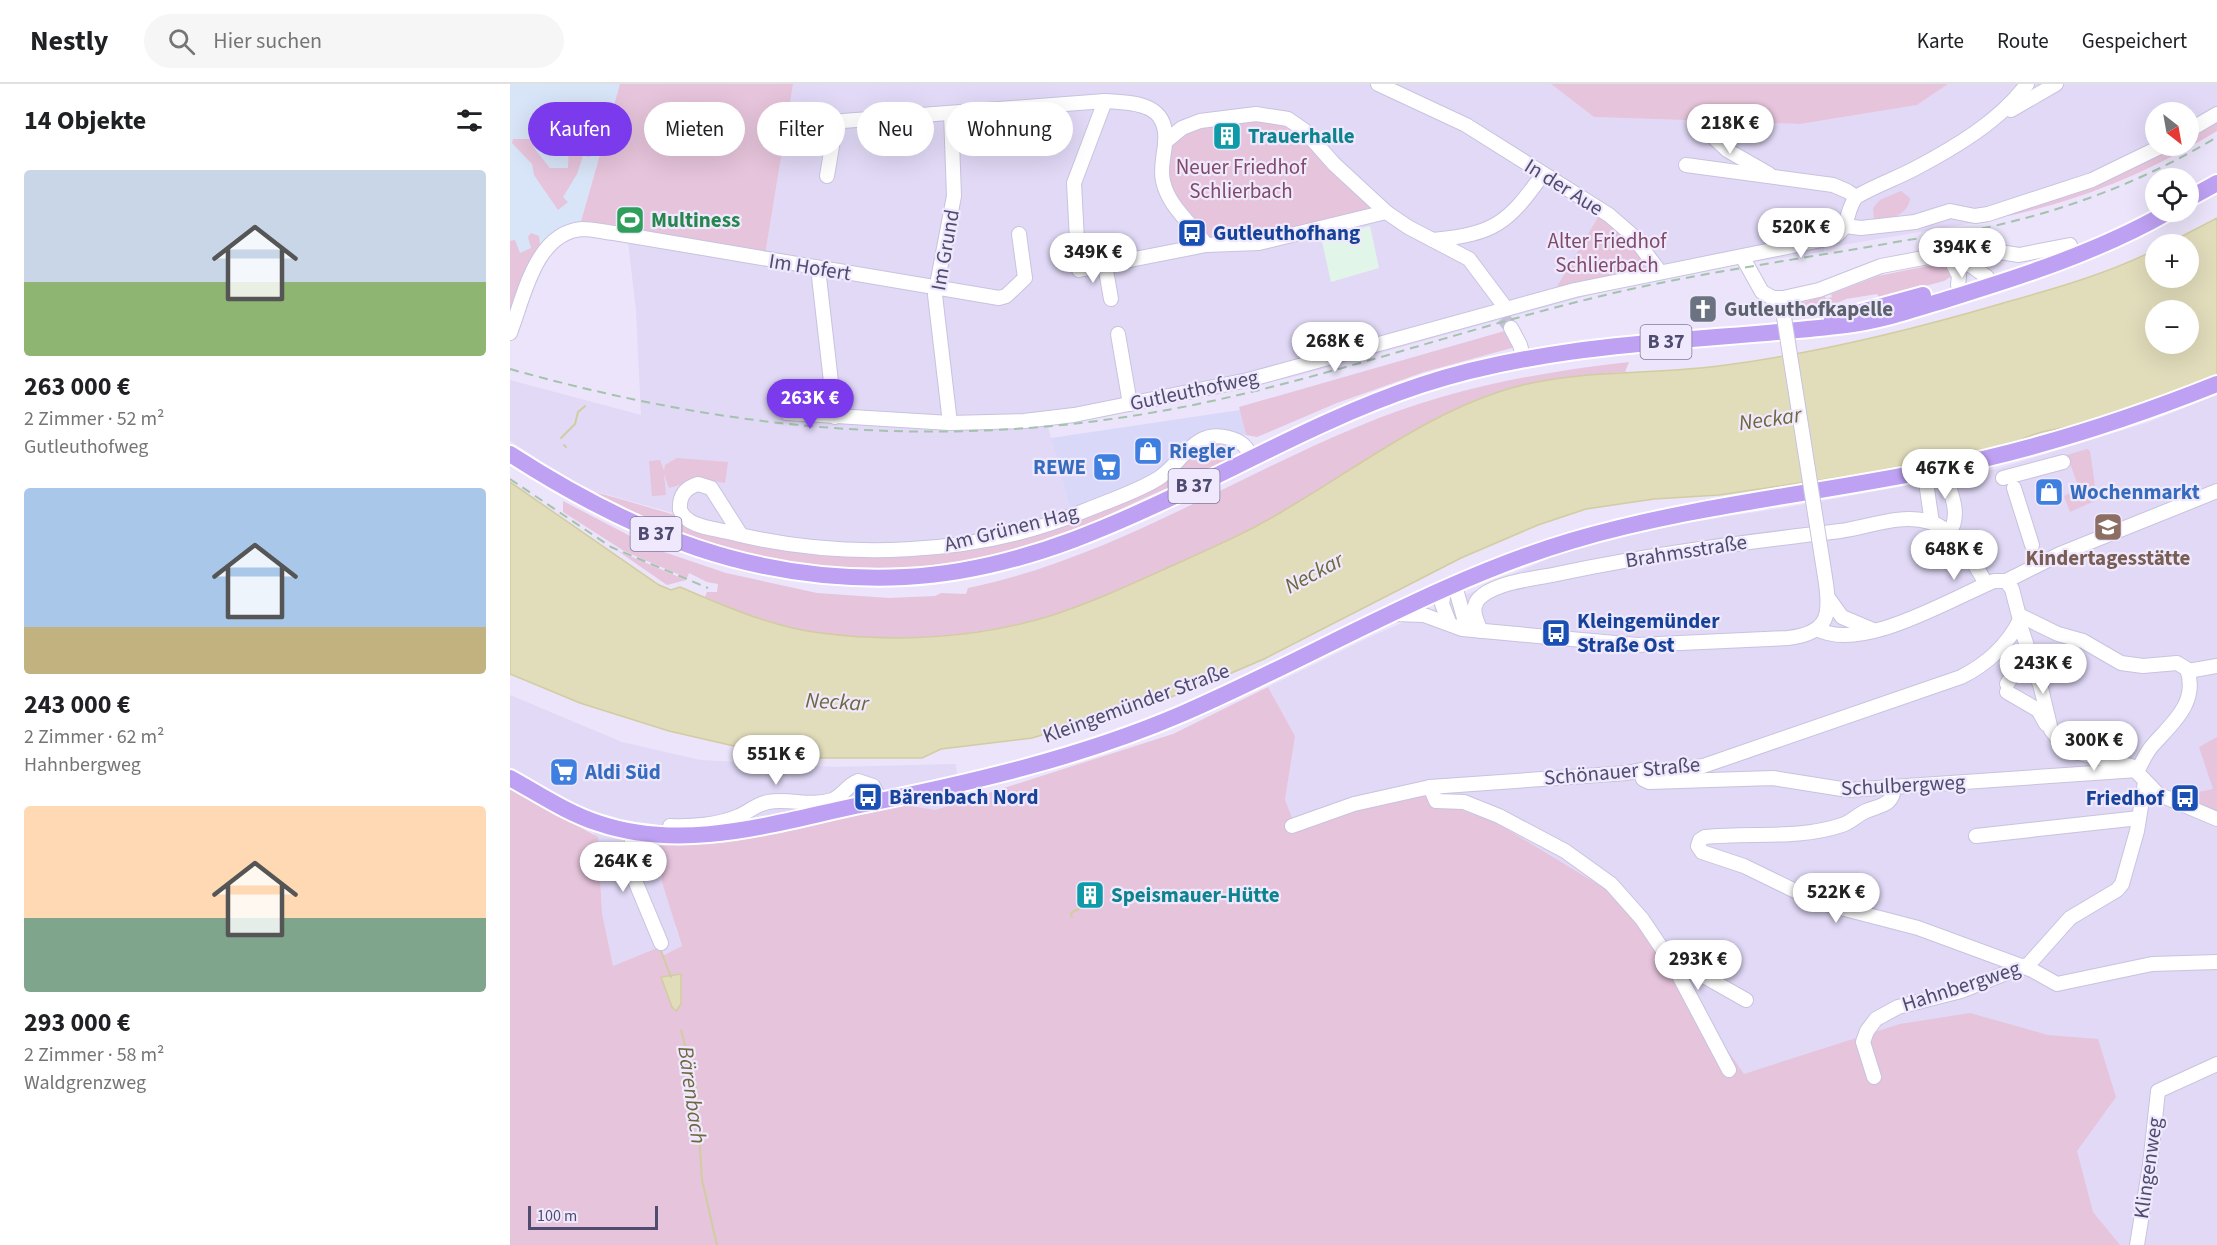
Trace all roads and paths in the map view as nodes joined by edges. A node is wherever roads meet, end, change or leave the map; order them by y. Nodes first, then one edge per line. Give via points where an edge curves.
1 (1378, 84) edge
2 (2027, 84) edge
3 (2056, 84) edge
4 (1105, 100) junction
5 (1073, 103) edge
6 (946, 113) edge
7 (2001, 114) junction
8 (2217, 114) edge
9 (2199, 125) edge
10 (1711, 135) dead end
11 (1165, 142) junction
12 (2145, 155) edge
13 (953, 156) edge
14 (1686, 165) dead end
15 (1543, 174) junction
16 (827, 176) dead end
17 (1771, 176) junction
18 (2217, 183) edge
19 (2199, 193) edge
20 (1856, 198) junction
21 (1386, 212) junction
22 (2145, 215) edge
23 (2150, 222) edge
24 (1845, 226) junction
25 (1019, 234) dead end
26 (1432, 241) junction
27 (2070, 245) junction
28 (1206, 246) junction
29 (1973, 250) junction
30 (1946, 257) junction
31 (1743, 258) junction
32 (1105, 265) junction
33 (818, 268) junction
34 (1660, 272) junction
35 (1989, 281) junction
36 (1958, 285) junction
37 (936, 288) junction
38 (1783, 298) junction
39 (1111, 299) dead end
40 (1503, 315) junction
41 (1809, 328) junction
42 (510, 333) edge
43 (1118, 334) dead end
44 (1524, 360) junction
45 (2217, 384) edge
46 (1130, 404) junction
47 (787, 413) dead end
48 (836, 417) junction
49 (950, 423) junction
50 (2031, 448) junction
51 (510, 454) edge
52 (1252, 458) junction
53 (2063, 462) dead end
54 (2037, 469) junction
55 (1946, 478) dead end
56 (2003, 478) dead end
57 (1926, 482) dead end
58 (2014, 488) dead end
59 (2217, 491) edge
60 (1932, 523) junction
61 (1949, 533) junction
62 (741, 535) junction
63 (2032, 545) dead end
64 (2006, 582) junction
65 (1986, 584) junction
66 (1450, 588) junction
67 (1828, 597) junction
68 (1395, 614) junction
69 (2020, 619) junction
70 (1449, 622) junction
71 (1821, 626) junction
72 (1477, 630) junction
73 (1873, 630) junction
74 (2033, 661) junction
75 (2217, 666) edge
76 (2188, 671) junction
77 (2051, 730) junction
78 (1641, 771) junction
79 (2141, 776) junction
80 (510, 778) edge
81 (1430, 787) junction
82 (1894, 787) junction
83 (881, 801) junction
84 (2139, 818) junction
85 (2217, 819) edge
86 (1292, 826) dead end
87 (631, 832) junction
88 (668, 836) junction
89 (1976, 836) dead end
90 (661, 943) dead end
91 (1666, 955) junction
92 (2217, 962) edge
93 (2022, 966) junction
94 (1746, 1000) dead end
95 (2217, 1064) edge
96 (1728, 1070) dead end
97 (1874, 1077) dead end
98 (2137, 1245) edge

1 - 15 street, In der Aue via 1466,125
2 - 7 street
3 - 7 street
4 - 5 street
4 - 11 street via 1140,104 1154,112 1161,117
4 - 32 street via 1074,183 1082,269
6 - 16 street via 839,122
7 - 20 street via 1915,168
8 - 9 street
10 - 17 street
11 - 21 street via 1182,128 1209,119 1256,114 1288,119
11 - 28 street via 1163,181 1175,211
12 - 24 street via 2092,180 1988,214 1975,216 1950,211 1915,222
13 - 37 street, Im Grund via 954,196
14 - 17 street
15 - 26 street via 1504,221 1458,238
15 - 34 street, In der Aue via 1613,218 1632,235
17 - 20 street via 1839,187
18 - 19 main road
20 - 24 street
21 - 26 street
21 - 28 street via 1259,243
22 - 27 main road, B 37
23 - 35 main road, B 37
24 - 31 street via 1833,237
25 - 37 street, Im Hofert via 1025,278 1006,296
26 - 40 street via 1469,259 1485,278
27 - 29 street via 2013,256
27 - 35 main road, B 37
28 - 32 street
29 - 30 street
29 - 35 street via 1985,263
30 - 35 street via 1970,265
30 - 36 street via 1959,276
30 - 38 street via 1881,266 1819,290
31 - 34 street
31 - 38 street via 1761,290 1773,298
32 - 39 street
33 - 37 street, Im Hofert
33 - 42 street, Im Hofert via 587,229 567,233 548,245 539,259
33 - 48 street
34 - 40 street, Gutleuthofweg
35 - 36 main road, B 37
35 - 41 main road, B 37 via 1896,314 1850,325
36 - 41 main road, B 37 via 1853,312
37 - 49 street, Im Grund
38 - 67 street, bridge
40 - 44 street via 1518,339
40 - 46 street, Gutleuthofweg via 1466,321 1248,380
41 - 44 main road, B 37
43 - 46 street
44 - 52 main road, B 37 via 1426,384 1370,403
45 - 50 main road, Kleingemünder Straße
46 - 49 street, Gutleuthofweg via 1050,419
47 - 48 street, Gutleuthofweg
48 - 49 street, Gutleuthofweg
50 - 54 street
50 - 66 main road, Kleingemünder Straße via 1939,469 1630,525 1545,549
51 - 52 main road, B 37 via 579,496 672,541 760,567 847,578 939,574 1020,556 1136,513
52 - 62 street, Am Grünen Hag via 1237,440 1207,437 1190,446 1159,478 1078,513 946,546 863,550 787,544
53 - 54 street
54 - 56 street
55 - 61 street via 1955,509
57 - 60 street
58 - 63 street
59 - 64 street, Kleingemünder Straße via 2038,561
60 - 61 street, Brahmsstraße
60 - 72 street, Brahmsstraße via 1900,520 1707,546 1515,583 1481,596 1474,606
61 - 65 street, Brahmsstraße
62 - 62 street, Am Grünen Hag via 711,488 698,484 684,491 680,510 688,521
64 - 65 street, Kleingemünder Straße
64 - 69 street via 2012,589
65 - 73 street, Kleingemünder Straße
66 - 68 main road, Kleingemünder Straße
66 - 70 street via 1442,604
66 - 72 street via 1464,618
67 - 71 street
67 - 73 street via 1842,617
68 - 70 street, Kleingemünder Straße via 1424,615
68 - 83 main road, Kleingemünder Straße via 1246,686 1149,726 1074,753
69 - 74 street
69 - 76 street via 2083,641 2121,663 2176,663
69 - 78 street, Schönauer Straße via 1992,658 1961,676 1725,759 1686,769
70 - 72 street, Kleingemünder Straße
71 - 72 street, Kleingemünder Straße via 1788,638 1637,645
71 - 73 street, Kleingemünder Straße
74 - 77 street
74 - 77 street via 2015,671 2007,688 2038,710
75 - 76 street
76 - 79 street via 2183,712 2149,749
77 - 79 street via 2065,749 2128,764
78 - 81 street, Schönauer Straße
78 - 82 street, Schulbergweg via 1643,779 1654,782 1773,778 1838,790
79 - 82 street, Schulbergweg
79 - 84 street, Hahnbergweg
79 - 85 street via 2162,796
80 - 87 main road, Kleingemünder Straße via 580,816
81 - 86 street, Schönauer Straße via 1354,804
81 - 91 street via 1436,801 1464,802 1489,811 1589,867 1627,902
82 - 93 street via 1889,802 1840,826 1780,836 1705,837 1698,846 1702,852 1744,866 1823,904 1912,926
83 - 88 main road, Kleingemünder Straße via 720,833
83 - 88 street via 873,786 858,781 827,801 809,805 767,802 736,817 670,826
84 - 89 street
84 - 93 street, Hahnbergweg via 2119,888 2070,918 2038,957
87 - 88 main road, Kleingemünder Straße
87 - 90 street via 636,883
91 - 94 street
91 - 96 street
92 - 93 street via 2152,964 2062,985
93 - 97 street, Hahnbergweg via 1961,991 1898,1007 1876,1019 1863,1042
95 - 98 street, Klingenweg via 2158,1091

